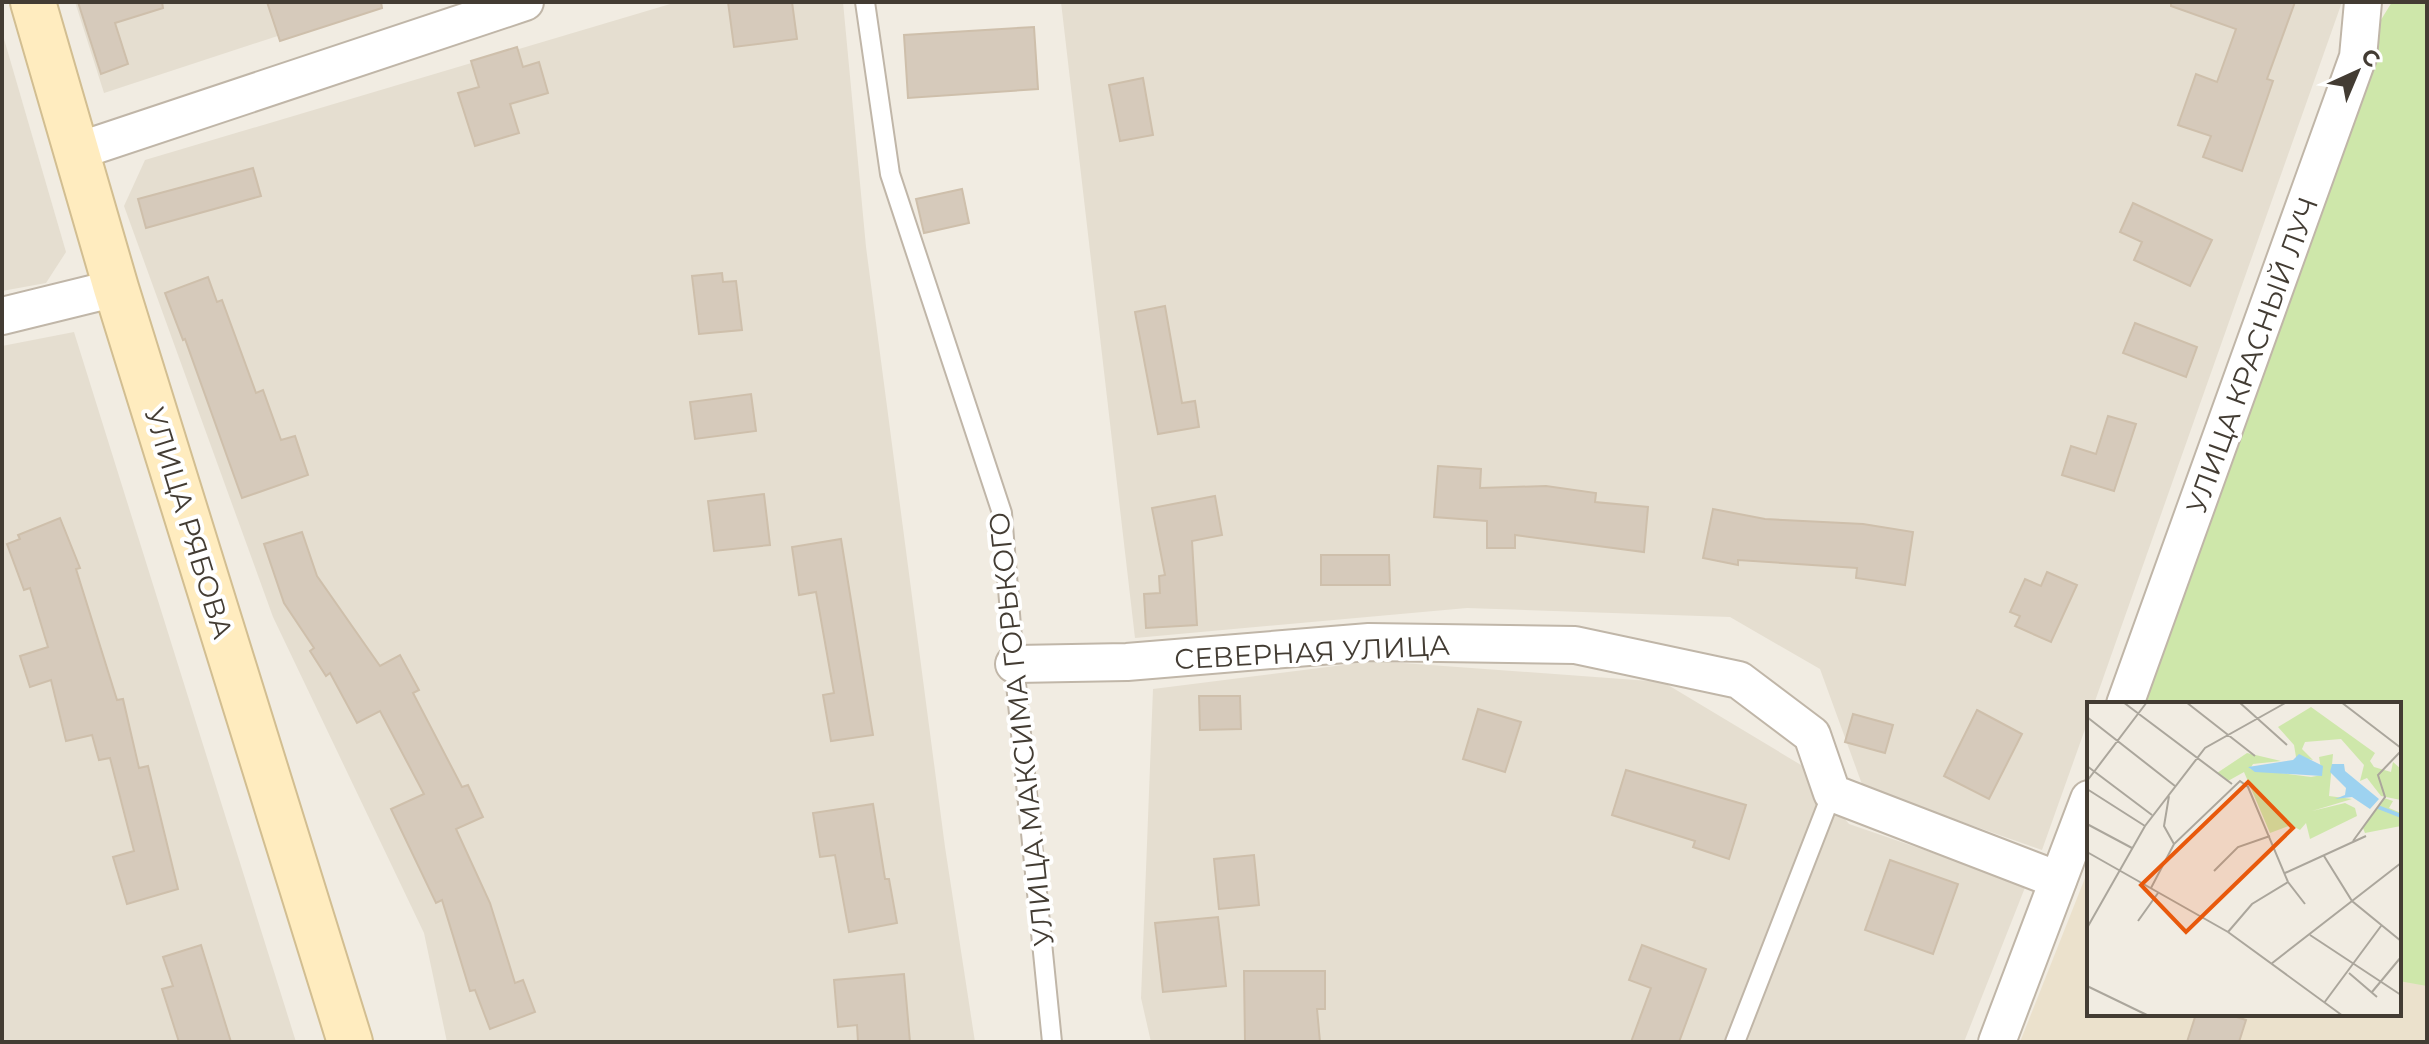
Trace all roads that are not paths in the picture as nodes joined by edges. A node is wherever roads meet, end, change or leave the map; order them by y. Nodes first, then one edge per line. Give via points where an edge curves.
1 (33, 2) edge
2 (525, 2) edge
3 (865, 2) edge
4 (2363, 2) edge
5 (78, 151) junction
6 (116, 288) junction
7 (2, 316) edge
8 (1014, 664) junction
9 (2126, 702) edge
10 (1832, 793) junction
11 (2087, 804) edge
12 (2058, 880) junction
13 (350, 1042) edge
14 (1052, 1042) edge
15 (1735, 1042) edge
16 (1997, 1042) edge

1 - 5 street, УЛИЦА РЯБОВА
2 - 5 street
3 - 8 lane, УЛИЦА МАКСИМА ГОРЬКОГО via 890,174 1002,513
4 - 9 street, УЛИЦА КРАСНЫЙ ЛУЧ via 2358,57
5 - 6 street, УЛИЦА РЯБОВА
6 - 7 street
6 - 13 street, УЛИЦА РЯБОВА
8 - 10 street, СЕВЕРНАЯ УЛИЦА via 1127,662 1369,642 1575,645 1739,680 1812,735
8 - 14 lane, УЛИЦА МАКСИМА ГОРЬКОГО
10 - 12 street
10 - 15 lane
11 - 12 street
12 - 16 street

